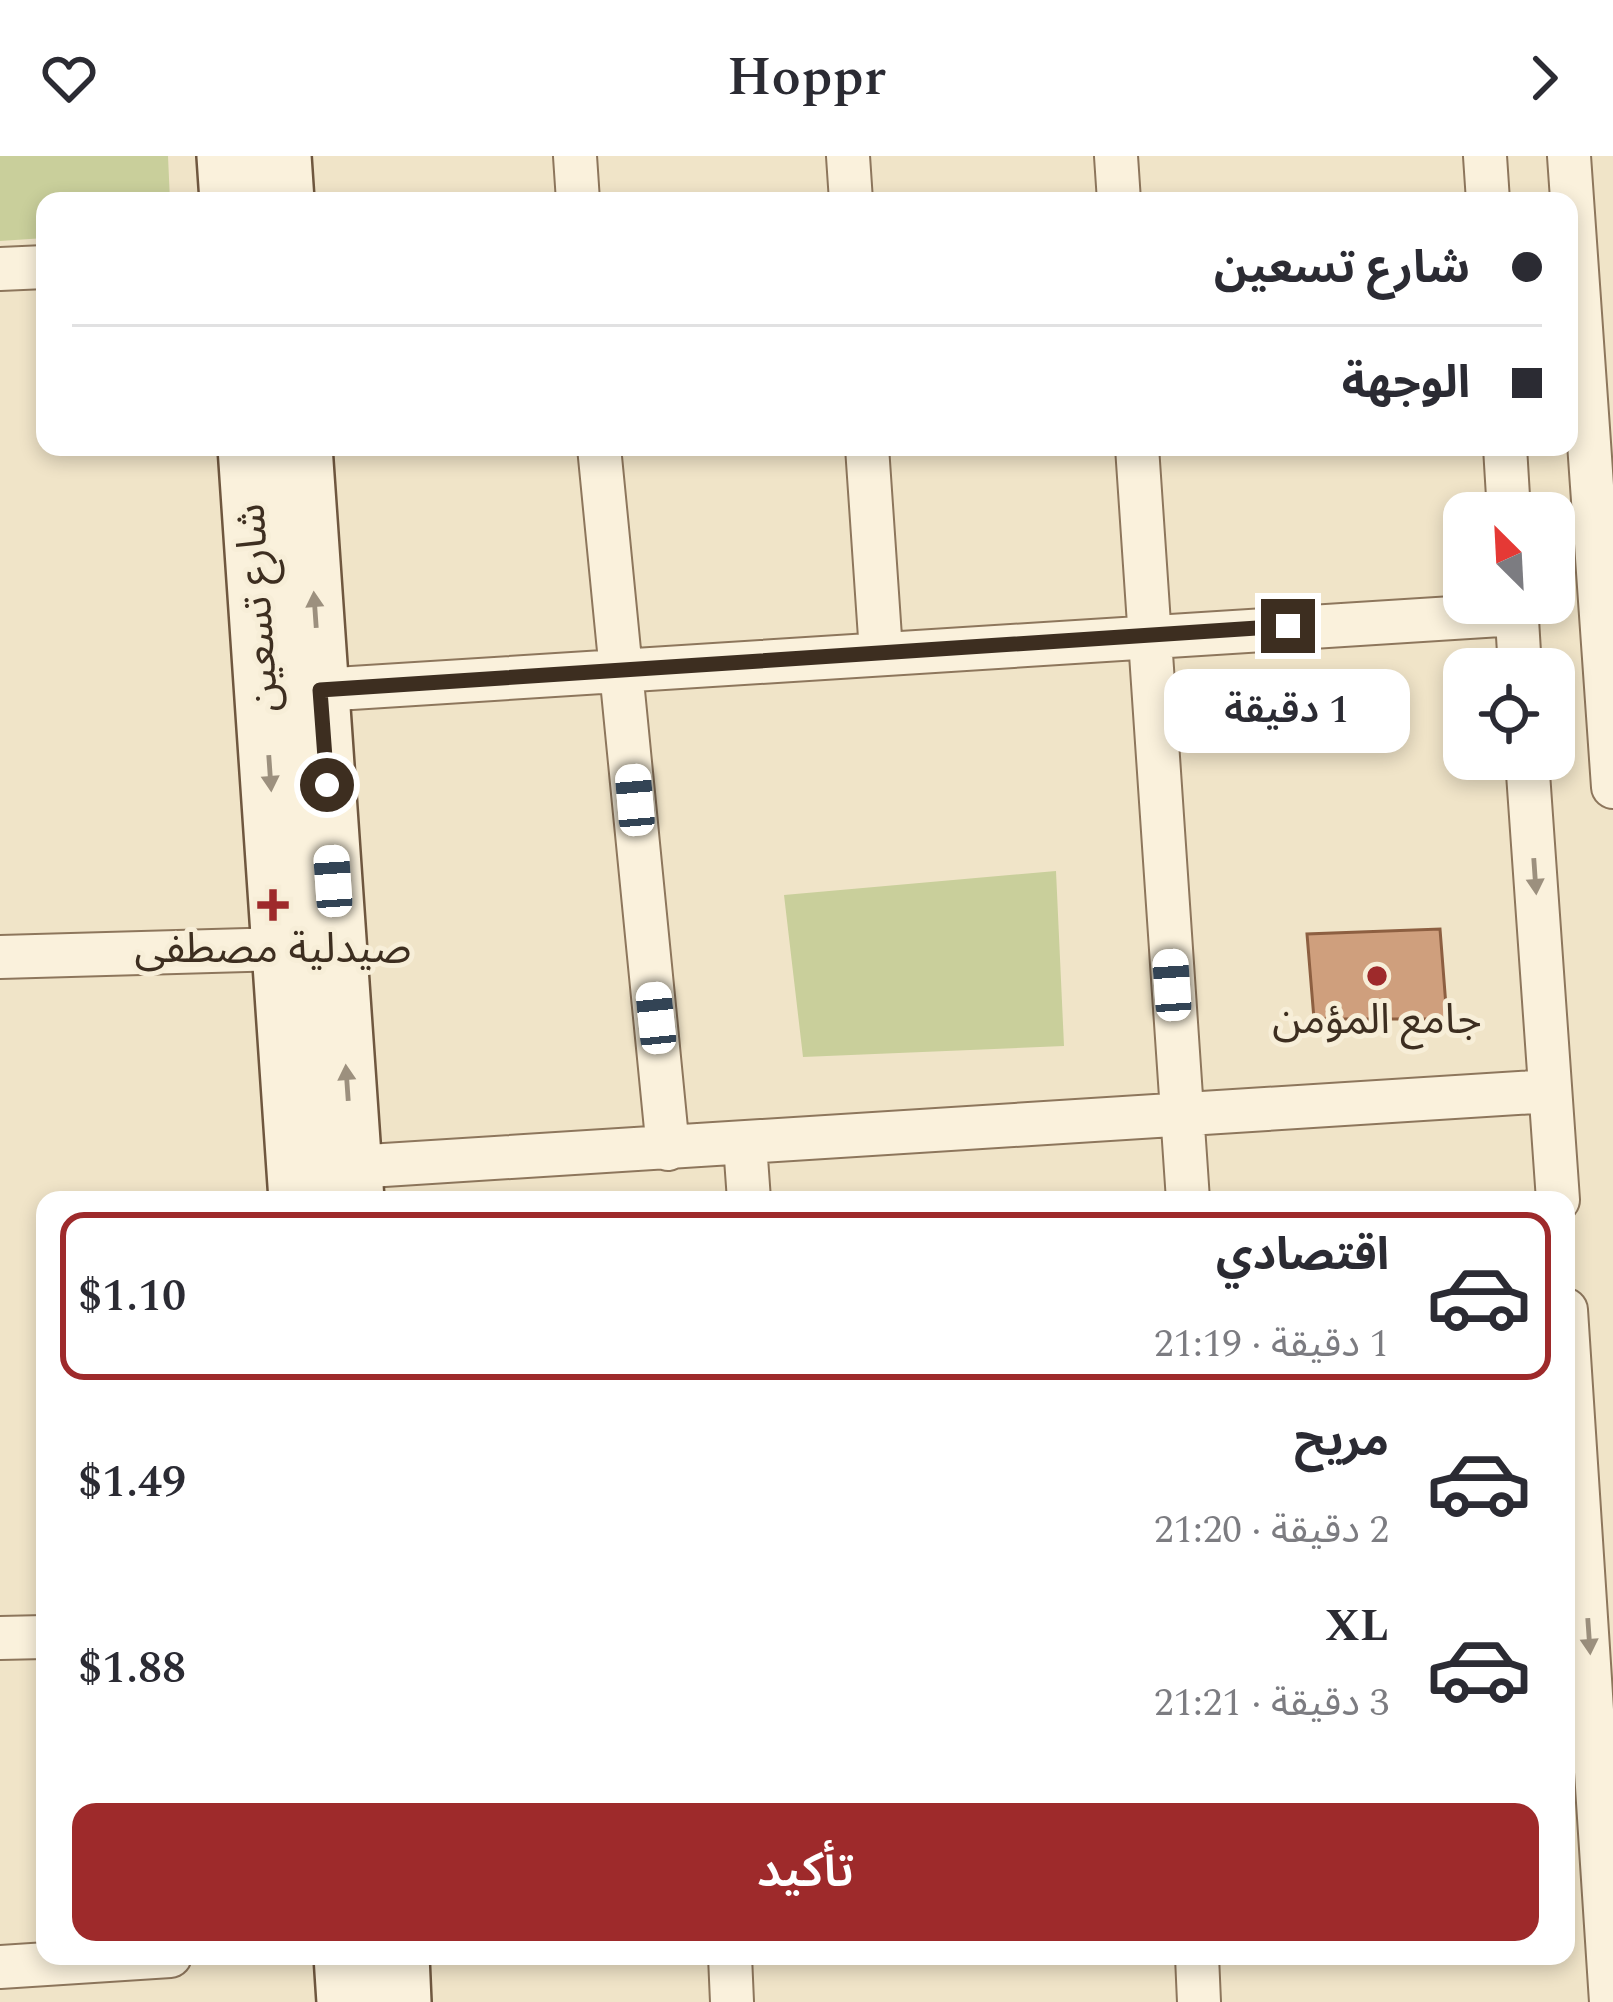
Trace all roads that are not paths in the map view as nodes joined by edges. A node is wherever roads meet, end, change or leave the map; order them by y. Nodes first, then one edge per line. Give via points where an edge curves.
1 (226, 156) edge
2 (282, 156) edge
3 (575, 156) edge
4 (848, 156) edge
5 (1116, 156) edge
6 (1485, 156) edge
7 (1569, 156) edge
8 (228, 192) edge
9 (284, 192) edge
10 (577, 192) edge
11 (850, 192) edge
12 (1118, 192) edge
13 (1487, 192) edge
14 (1594, 248) edge
15 (36, 267) edge
16 (0, 269) edge
17 (248, 456) edge
18 (304, 456) edge
19 (600, 456) edge
20 (868, 456) edge
21 (1139, 456) edge
22 (1506, 456) edge
23 (1508, 492) edge
24 (1443, 614) edge
25 (1151, 634) junction
26 (881, 652) junction
27 (623, 669) junction
28 (320, 690) junction
29 (1528, 780) edge
30 (1613, 787) edge
31 (283, 949) junction
32 (0, 957) edge
33 (1550, 1091) junction
34 (1179, 1116) junction
35 (745, 1144) junction
36 (668, 1149) junction
37 (354, 1184) edge
38 (297, 1191) edge
39 (748, 1191) edge
40 (1187, 1191) edge
41 (1557, 1191) edge
42 (1575, 1359) edge
43 (1596, 1474) edge
44 (36, 1637) edge
45 (0, 1638) edge
46 (1583, 1800) edge
47 (36, 1965) edge
48 (344, 1965) edge
49 (401, 1965) edge
50 (730, 1965) edge
51 (1197, 1965) edge
52 (0, 1967) edge
53 (346, 2002) edge
54 (403, 2002) edge
55 (732, 2002) edge
56 (1199, 2002) edge
57 (1611, 2002) edge

1 - 8 main road
2 - 9 main road
3 - 10 street
4 - 11 street
5 - 12 street
6 - 13 street
7 - 14 street
14 - 30 street
15 - 16 street
17 -> 31 main road, شارع تسعين
28 -> 18 main road, شارع تسعين
19 - 27 street
20 - 26 street
21 - 25 street
22 - 23 street
24 - 25 street
25 - 26 street
25 - 34 street
26 - 27 street
27 - 28 street
27 - 36 street
37 -> 28 main road, شارع تسعين
29 -> 33 street
31 - 32 street
31 - 38 main road, شارع تسعين
33 - 34 street
33 - 41 street
34 - 35 street
34 - 40 street
35 - 36 street
35 - 39 street
36 - 37 street
42 - 43 street
43 -> 46 street
44 - 45 street
46 - 57 street
47 - 52 street
48 - 53 main road
49 - 54 main road
50 - 55 street
51 - 56 street

